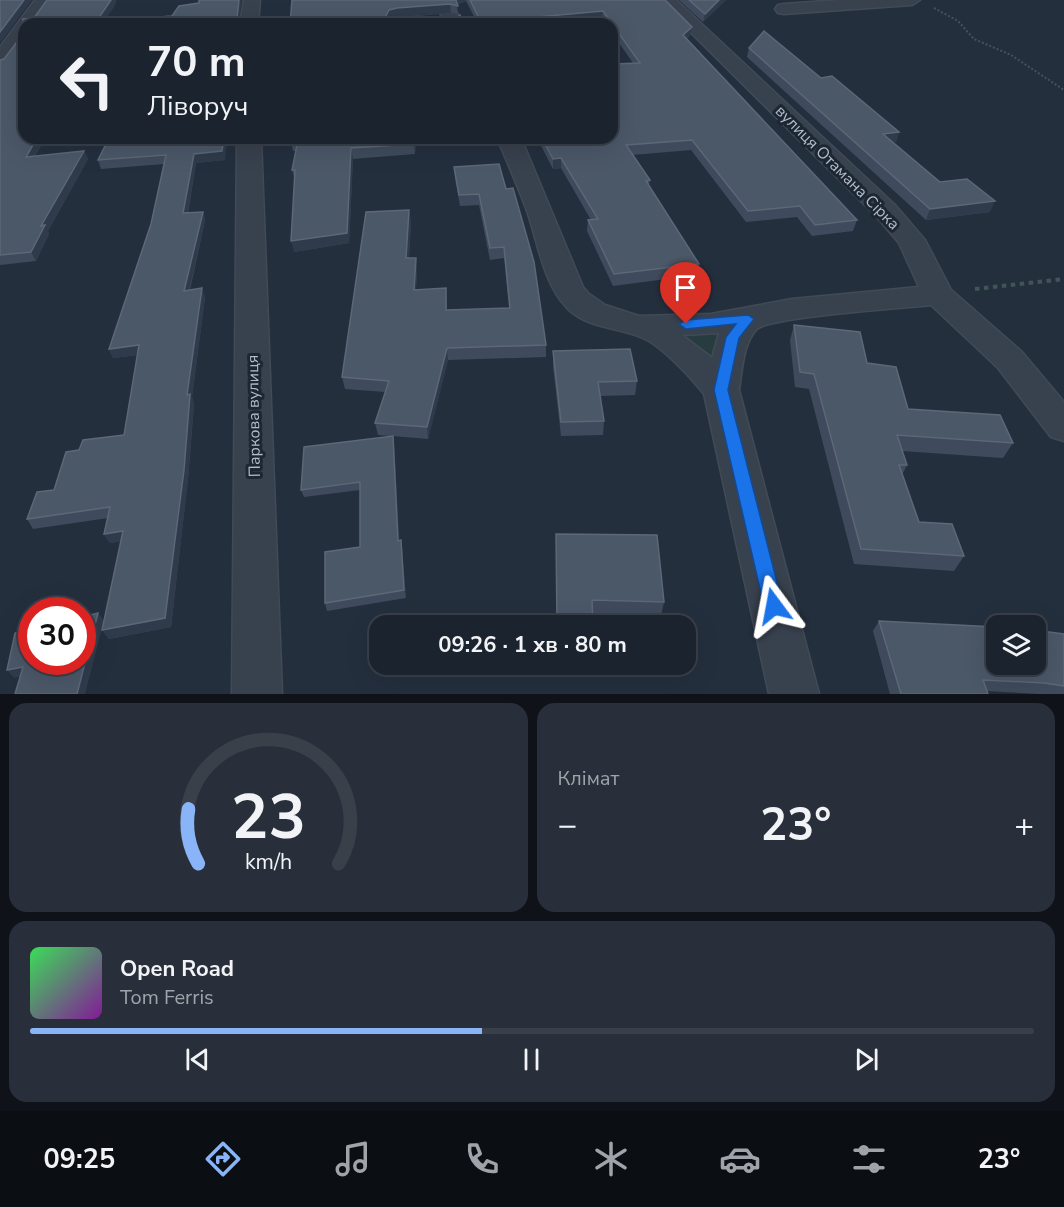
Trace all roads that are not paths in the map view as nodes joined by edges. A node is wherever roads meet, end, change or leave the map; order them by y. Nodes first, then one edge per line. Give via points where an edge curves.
1 (44, 0) edge
2 (252, 0) edge
3 (442, 0) edge
4 (666, 0) edge
5 (912, 0) edge
6 (784, 9) dead end
7 (30, 18) edge
8 (250, 18) edge
9 (446, 18) edge
10 (18, 35) edge
11 (0, 60) edge
12 (249, 144) edge
13 (512, 144) edge
14 (938, 295) junction
15 (748, 319) junction
16 (641, 325) junction
17 (721, 390) junction
18 (1064, 426) edge
19 (256, 694) edge
20 (794, 694) edge

1 - 7 street
2 - 8 street
3 - 9 street
4 - 14 street, вулиця Отамана Сірка via 886,211 911,240
5 - 6 street
10 - 11 street
12 - 19 street, Паркова вулиця
13 - 16 street via 569,288 594,312
14 - 15 street via 792,309
14 - 18 street, вулиця Отамана Сірка via 1010,360
15 - 16 street
15 - 17 street via 733,337
16 - 17 street via 669,338
17 - 20 street

